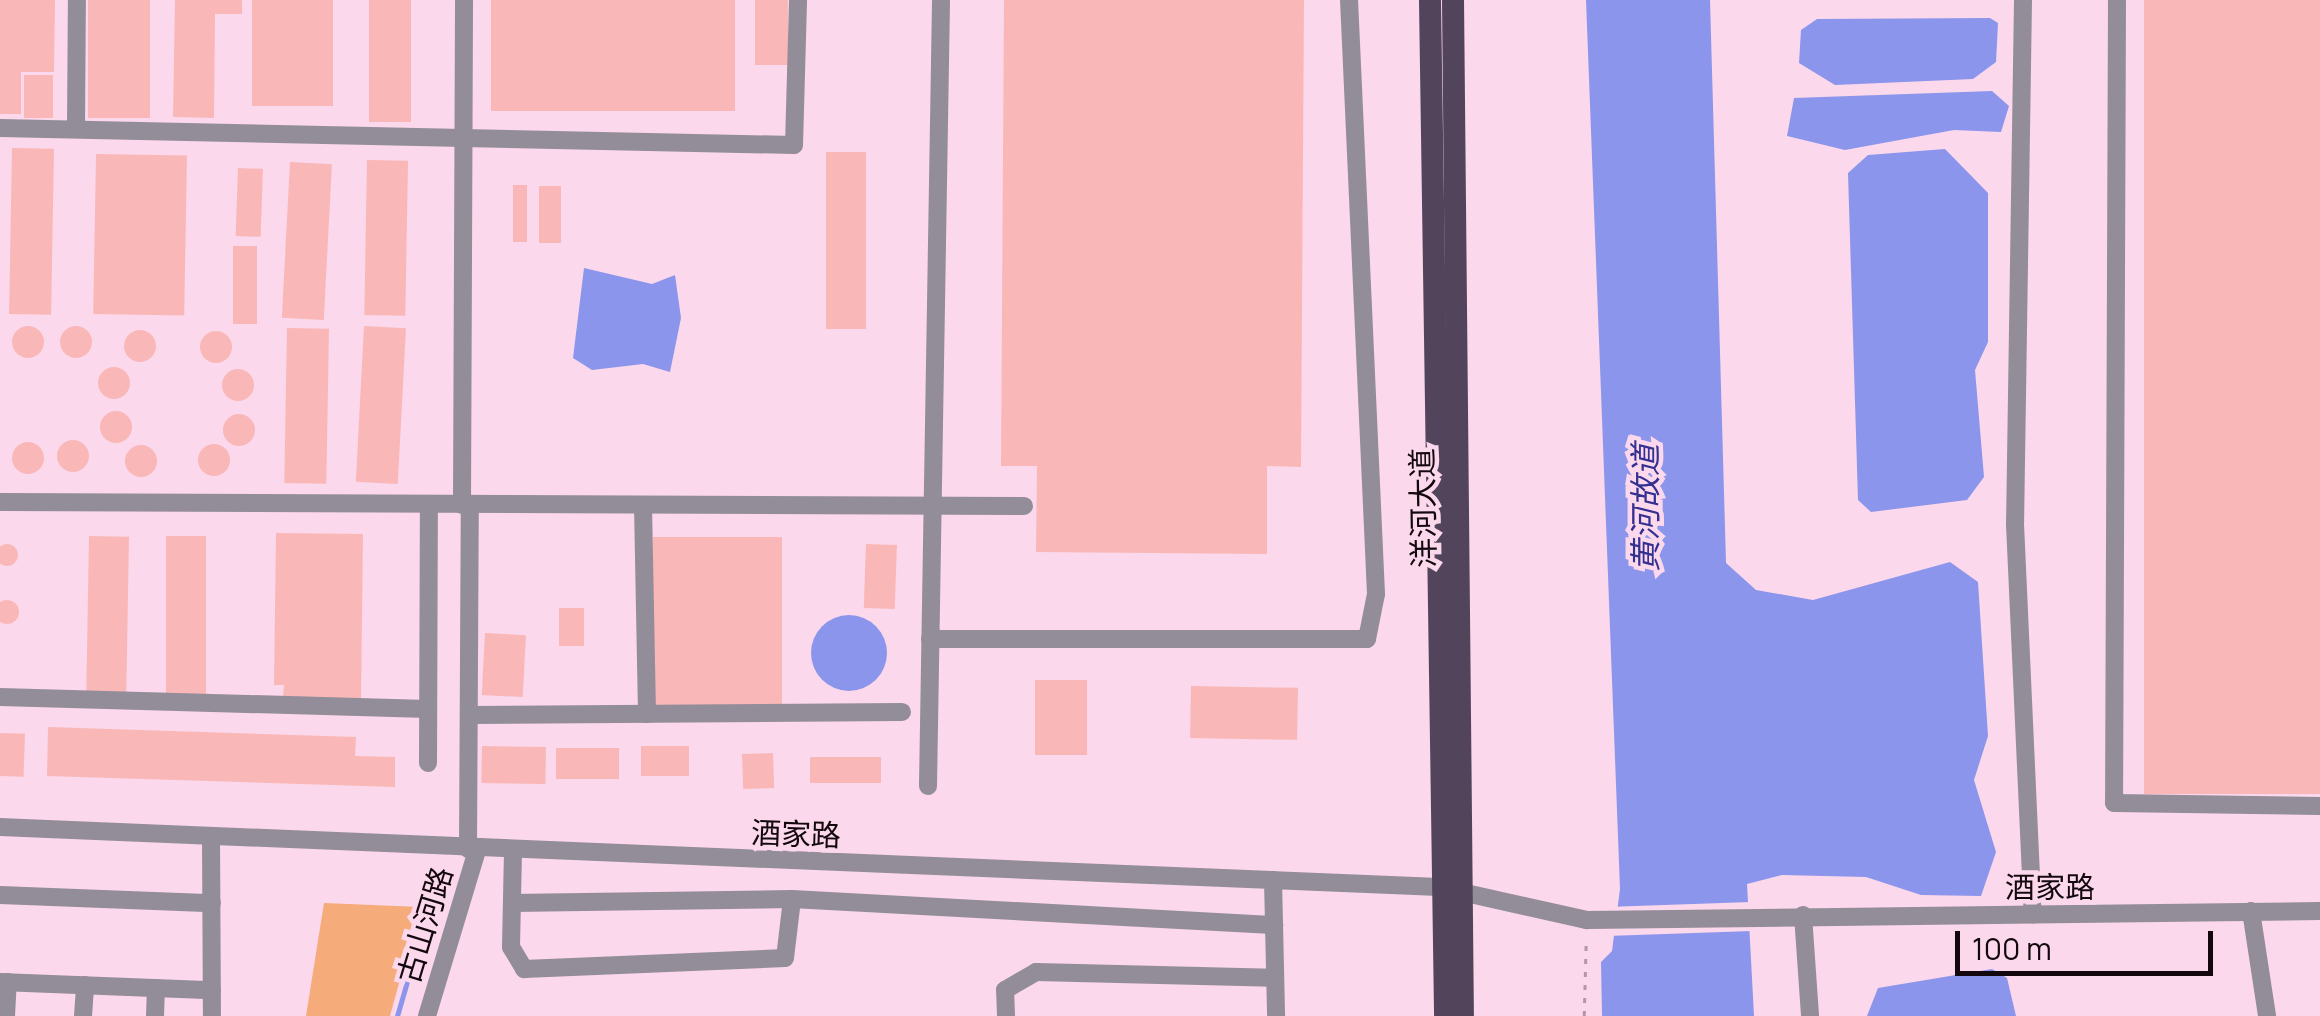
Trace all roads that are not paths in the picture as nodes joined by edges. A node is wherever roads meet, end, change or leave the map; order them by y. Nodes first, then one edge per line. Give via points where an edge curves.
1 (77, 0) edge
2 (464, 0) edge
3 (798, 0) edge
4 (941, 0) edge
5 (1349, 0) edge
6 (1430, 0) edge
7 (1453, 0) edge
8 (2023, 0) edge
9 (2117, 0) edge
10 (0, 128) edge
11 (76, 128) junction
12 (462, 132) junction
13 (0, 502) edge
14 (429, 505) junction
15 (466, 505) junction
16 (643, 505) junction
17 (933, 505) junction
18 (1024, 506) dead end
19 (930, 639) junction
20 (0, 697) edge
21 (428, 708) junction
22 (902, 712) dead end
23 (646, 714) junction
24 (468, 716) junction
25 (428, 763) dead end
26 (928, 786) dead end
27 (2320, 806) edge
28 (0, 827) edge
29 (212, 837) junction
30 (472, 850) junction
31 (513, 851) junction
32 (1273, 880) junction
33 (1448, 889) junction
34 (0, 895) edge
35 (792, 899) junction
36 (212, 902) junction
37 (512, 903) junction
38 (2251, 911) junction
39 (2320, 911) edge
40 (2033, 914) junction
41 (1803, 915) junction
42 (1274, 925) junction
43 (1275, 978) junction
44 (4, 982) edge
45 (85, 985) junction
46 (156, 988) junction
47 (212, 990) junction
48 (6, 1016) edge
49 (84, 1016) edge
50 (155, 1016) edge
51 (212, 1016) edge
52 (427, 1016) edge
53 (1006, 1016) edge
54 (1276, 1016) edge
55 (1444, 1016) edge
56 (1463, 1016) edge
57 (1810, 1016) edge
58 (2267, 1016) edge

1 - 11 street
2 - 12 street, 古山河路
3 - 12 street via 794,144
4 - 17 street
5 - 19 street via 1376,594 1367,639
6 - 33 main road, 洋河大道
7 - 33 main road, 洋河大道
8 - 40 street via 2015,524
9 - 27 street via 2114,803
10 - 11 street
11 - 12 street
12 - 15 street, 古山河路
13 - 14 street
14 - 15 street
14 - 21 street
15 - 16 street
15 - 24 street, 古山河路
16 - 17 street
16 - 23 street
17 - 18 street
17 - 19 street
19 - 26 street
20 - 21 street
21 - 25 street
22 - 23 street
23 - 24 street
24 - 30 street, 古山河路
28 - 29 street, 酒家路
29 - 30 street, 酒家路
29 - 36 street
30 - 31 street, 酒家路
30 - 52 street, 古山河路
31 - 32 street, 酒家路
31 - 37 street
32 - 33 street, 酒家路
32 - 42 street
33 - 41 street, 酒家路 via 1587,920
33 - 55 main road, 洋河大道
33 - 56 main road, 洋河大道
34 - 36 street
35 - 37 street
35 - 37 street via 785,958 524,969 512,947
35 - 42 street
36 - 47 street
38 - 39 street, 酒家路
38 - 40 street, 酒家路
38 - 58 street
40 - 41 street, 酒家路
41 - 57 street
42 - 43 street
43 - 53 street via 1036,972 1005,990
43 - 54 street
44 - 45 street
44 - 48 street
45 - 46 street
45 - 49 street
46 - 47 street
46 - 50 street
47 - 51 street

